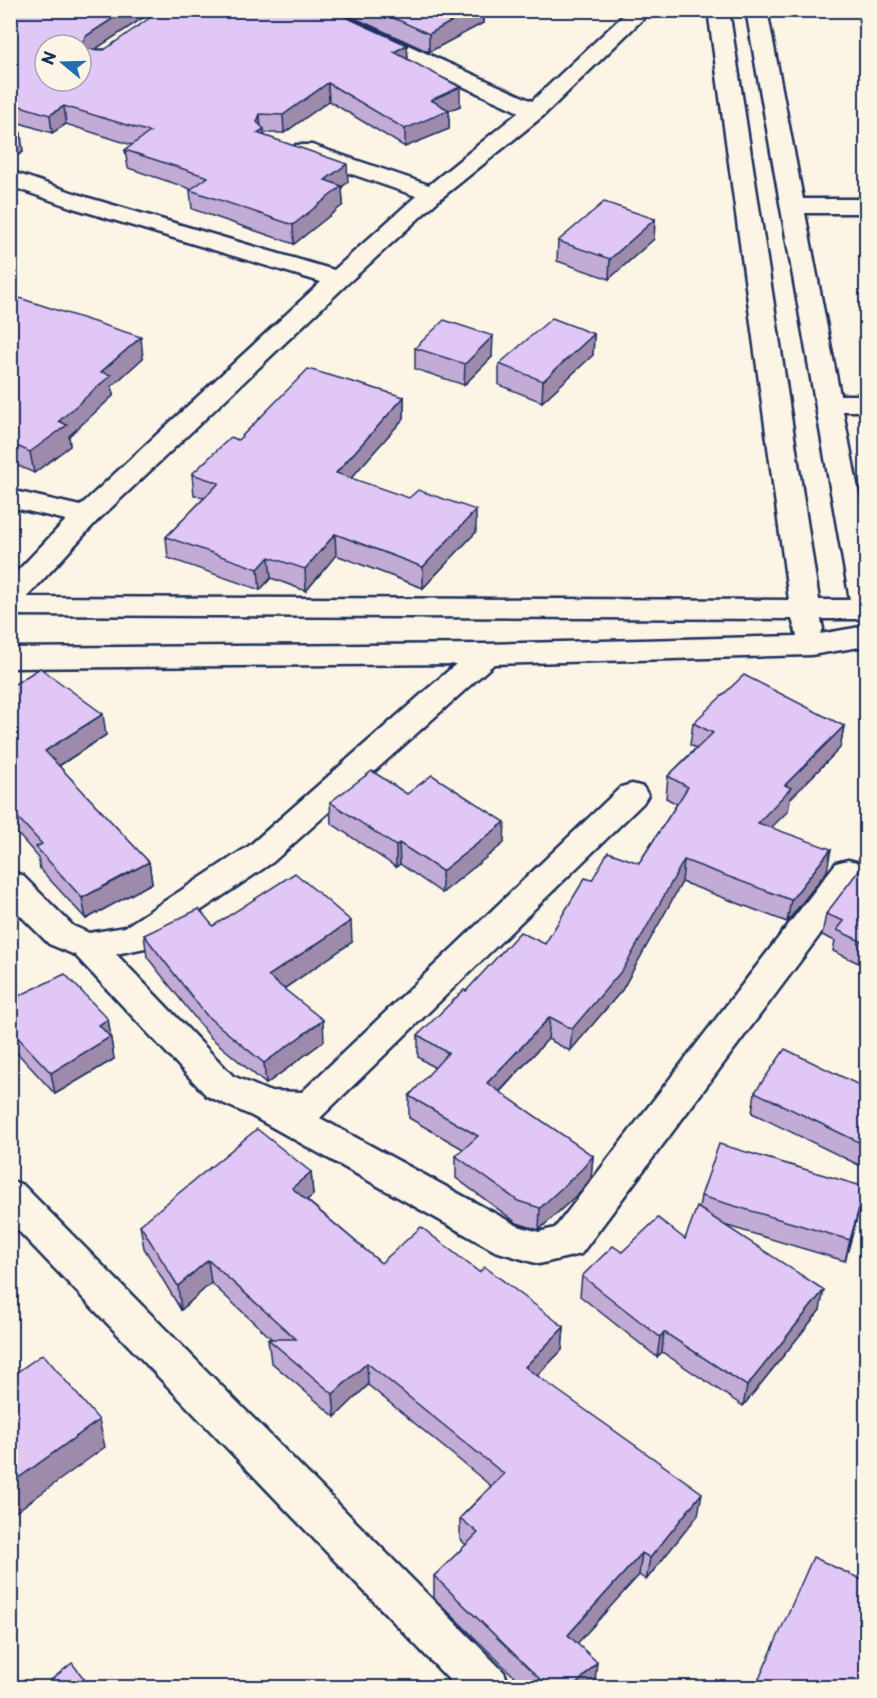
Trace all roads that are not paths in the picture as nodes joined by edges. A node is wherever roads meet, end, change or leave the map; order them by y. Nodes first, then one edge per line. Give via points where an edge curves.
1 (312, 10) edge
2 (642, 10) edge
3 (756, 10) edge
4 (716, 12) edge
5 (724, 43) junction
6 (761, 43) junction
7 (535, 111) junction
8 (282, 142) edge
9 (10, 178) edge
10 (432, 194) junction
11 (791, 206) junction
12 (867, 206) edge
13 (338, 279) junction
14 (827, 403) junction
15 (867, 403) edge
16 (10, 498) edge
17 (86, 516) junction
18 (10, 597) edge
19 (867, 605) edge
20 (10, 606) edge
21 (805, 609) junction
22 (867, 610) edge
23 (867, 636) edge
24 (810, 645) junction
25 (486, 654) junction
26 (10, 658) edge
27 (632, 795) dead end
28 (848, 872) dead end
29 (10, 884) edge
30 (87, 946) junction
31 (265, 1106) junction
32 (10, 1196) edge
33 (488, 1688) edge

1 - 7 street
2 - 7 street
3 - 6 street
4 - 5 street
5 - 6 street
5 - 21 street
6 - 11 street
7 - 10 street
8 - 10 street
9 - 13 street
10 - 13 street
11 - 12 street
11 - 14 street
13 - 17 street
14 - 15 street
14 - 19 street
16 - 17 street
17 - 18 street
20 - 21 street
21 - 22 street
21 - 24 street
23 - 24 street
24 - 25 street
25 - 26 street
25 - 30 street via 261,854 132,939
27 - 31 street via 310,1107
28 - 31 street via 567,1242 539,1248 509,1240
29 - 30 street via 61,935
30 - 31 street via 220,1086
32 - 33 street

